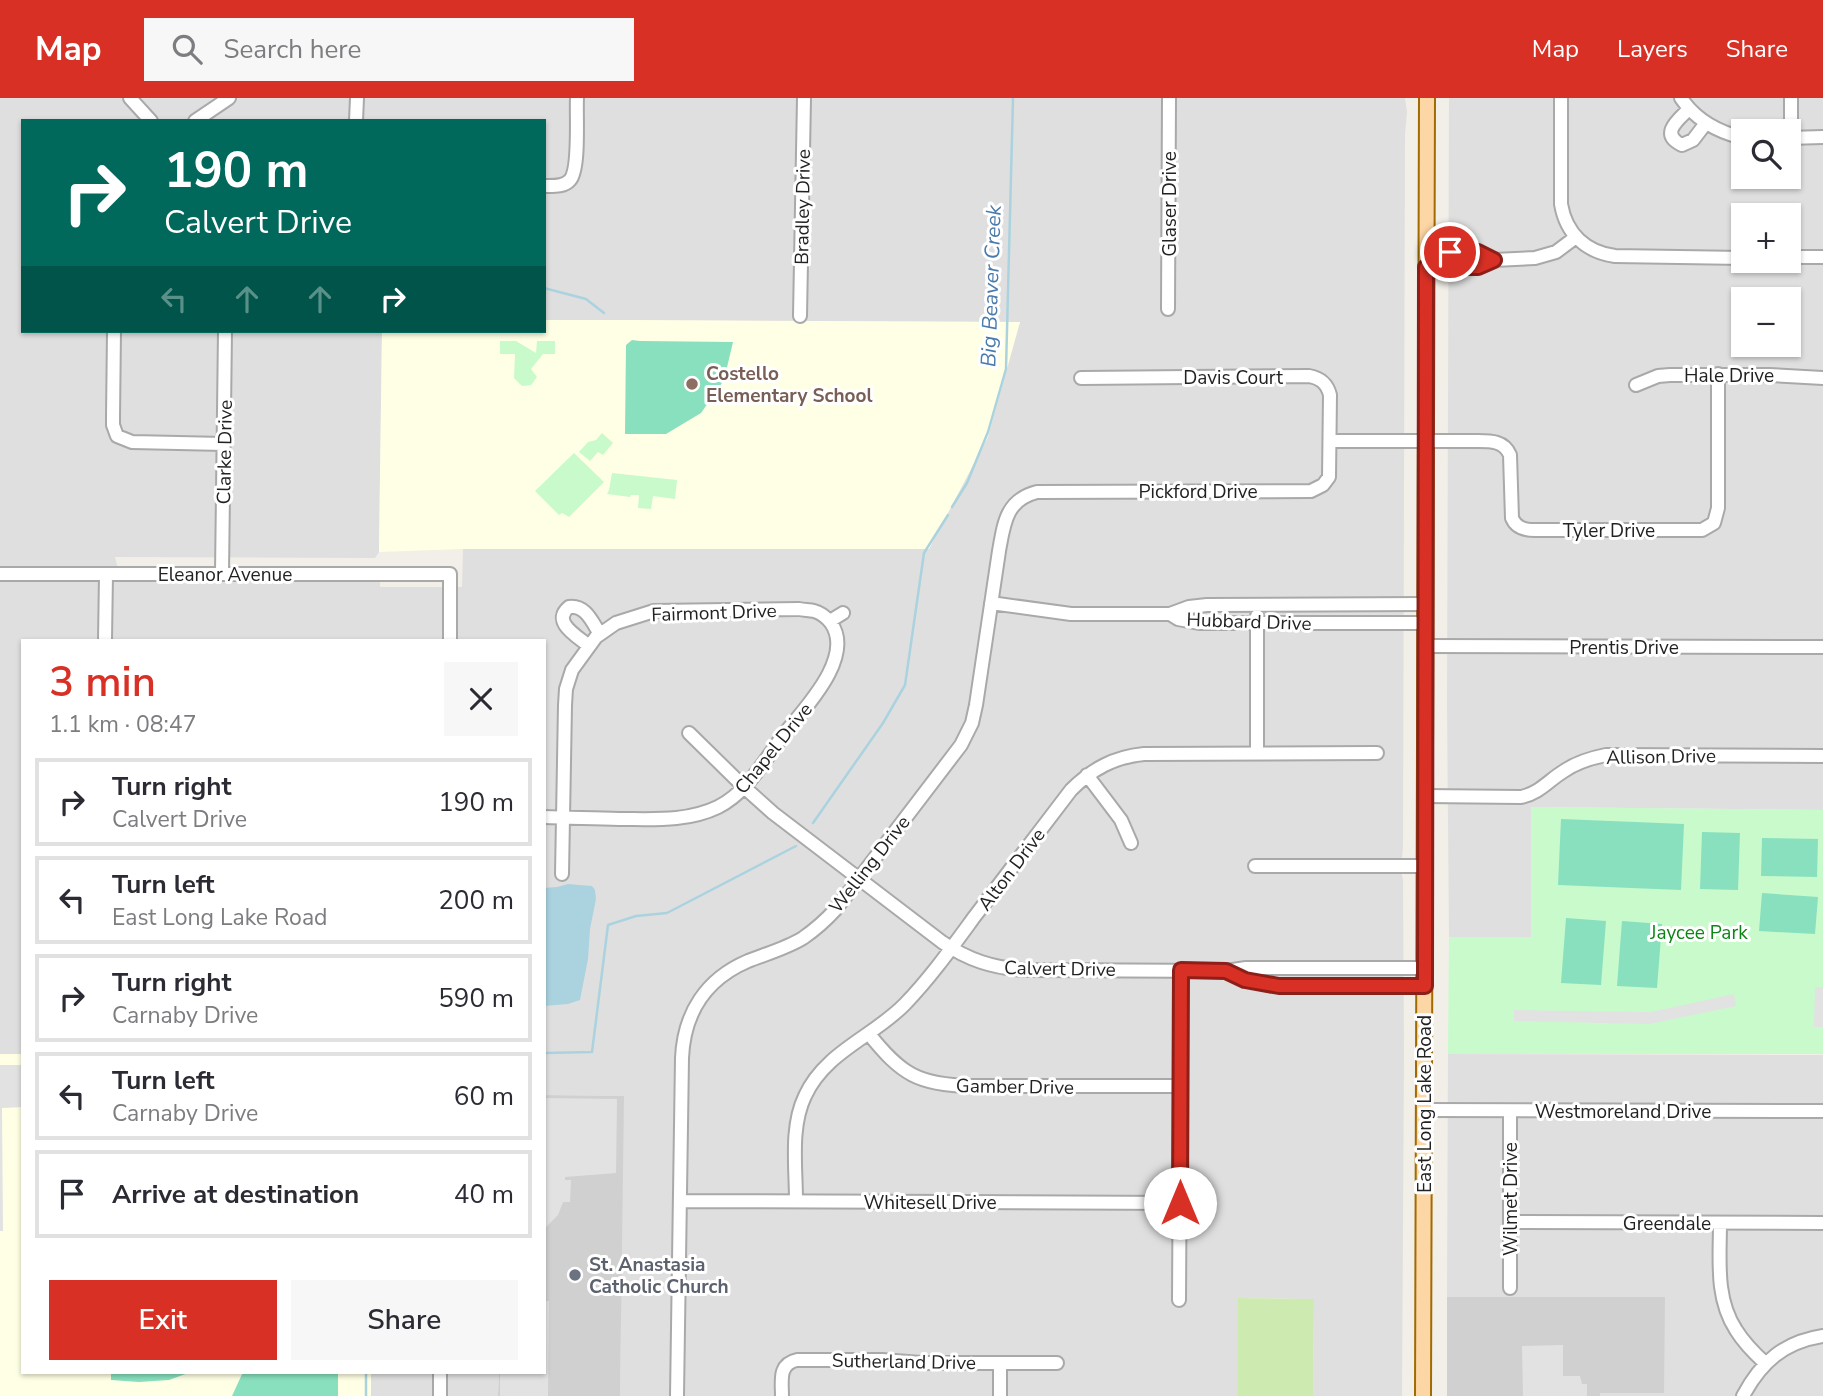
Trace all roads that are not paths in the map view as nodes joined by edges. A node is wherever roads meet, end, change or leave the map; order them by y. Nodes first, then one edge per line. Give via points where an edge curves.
1 (130, 98) edge
2 (229, 98) edge
3 (357, 98) edge
4 (577, 98) edge
5 (804, 98) edge
6 (1169, 98) edge
7 (1427, 98) edge
8 (1561, 98) edge
9 (1791, 98) edge
10 (1685, 103) edge
11 (149, 119) edge
12 (198, 119) edge
13 (356, 119) edge
14 (1790, 119) edge
15 (1706, 123) junction
16 (1731, 135) edge
17 (1823, 137) edge
18 (1801, 138) edge
19 (546, 186) edge
20 (1576, 237) junction
21 (1426, 252) junction
22 (1801, 257) edge
23 (1823, 257) edge
24 (1731, 258) edge
25 (1494, 260) junction
26 (1426, 267) junction
27 (1169, 309) dead end
28 (800, 316) dead end
29 (114, 333) edge
30 (225, 333) edge
31 (1718, 374) junction
32 (1081, 378) dead end
33 (1823, 378) edge
34 (1636, 385) dead end
35 (1331, 441) junction
36 (1426, 441) junction
37 (224, 444) junction
38 (1024, 495) joint
39 (222, 573) junction
40 (0, 574) edge
41 (106, 574) junction
42 (991, 603) junction
43 (1425, 604) junction
44 (1257, 605) junction
45 (1330, 605) junction
46 (843, 613) dead end
47 (1170, 614) junction
48 (830, 621) junction
49 (1257, 623) junction
50 (1330, 623) junction
51 (1426, 623) junction
52 (600, 634) junction
53 (105, 639) edge
54 (450, 639) edge
55 (589, 646) junction
56 (1425, 646) junction
57 (1823, 647) edge
58 (690, 733) dead end
59 (1257, 753) junction
60 (1377, 753) dead end
61 (1823, 756) edge
62 (1087, 775) junction
63 (744, 787) junction
64 (1425, 796) junction
65 (546, 817) edge
66 (564, 817) junction
67 (1131, 842) dead end
68 (1255, 866) dead end
69 (1425, 866) junction
70 (562, 874) dead end
71 (858, 878) junction
72 (951, 948) junction
73 (1330, 968) junction
74 (1424, 968) junction
75 (1181, 970) junction
76 (1226, 971) junction
77 (1329, 986) junction
78 (1425, 986) junction
79 (869, 1034) junction
80 (1181, 1086) junction
81 (1424, 1110) junction
82 (1510, 1111) junction
83 (1823, 1111) edge
84 (680, 1201) junction
85 (796, 1201) junction
86 (1180, 1203) junction
87 (1511, 1222) junction
88 (1720, 1223) junction
89 (1823, 1223) edge
90 (1510, 1288) dead end
91 (1180, 1300) dead end
92 (1823, 1336) edge
93 (1000, 1363) junction
94 (1057, 1363) dead end
95 (1765, 1363) junction
96 (440, 1374) edge
97 (440, 1396) edge
98 (677, 1396) edge
99 (782, 1396) edge
100 (1000, 1396) edge
101 (1423, 1396) edge
102 (1743, 1396) edge

1 - 11 street
2 - 12 street
3 - 13 street
4 - 19 street via 573,175 559,186
5 - 28 street, Bradley Drive
6 - 27 street, Glaser Drive
7 - 21 main road, East Long Lake Road
8 - 20 street via 1561,204
9 - 14 street
10 - 15 street
10 - 15 street via 1672,127 1675,141 1689,143
15 - 16 street
17 - 18 street
20 - 24 street via 1592,250 1615,256
20 - 25 street via 1546,256
21 - 25 street via 1478,252
21 - 26 main road, East Long Lake Road
22 - 23 street
25 - 26 street via 1478,267
26 - 36 main road, East Long Lake Road
29 - 37 street via 113,425 117,436 126,442
30 - 37 street, Clarke Drive
31 - 33 street, Hale Drive
31 - 34 street, Hale Drive via 1658,376
31 - 36 street, Tyler Drive via 1718,508 1714,523 1702,530 1522,529 1512,518 1511,462 1505,447 1490,442
32 - 35 street, Davis Court via 1314,377 1330,395
35 - 36 street
35 - 38 street, Pickford Drive via 1329,477 1311,491
36 - 43 main road, East Long Lake Road
37 - 39 street, Clarke Drive
38 - 42 street, Welling Drive via 1013,504 1004,527
39 - 41 street, Eleanor Avenue
39 - 54 street, Eleanor Avenue via 450,574
40 - 41 street, Eleanor Avenue
41 - 53 street
42 - 47 street, Hubbard Drive via 1071,614
42 - 71 street, Welling Drive via 976,705 965,738
43 - 45 street, Hubbard Drive
43 - 51 main road, East Long Lake Road
44 - 45 street, Hubbard Drive
44 - 47 street, Hubbard Drive via 1198,606
44 - 49 street
45 - 50 street, Hubbard Drive
46 - 48 street
47 - 49 street, Hubbard Drive via 1199,623
48 - 52 street, Fairmont Drive via 814,611 799,609 654,611 616,623
48 - 63 street, Chapel Drive via 837,638 834,663 819,690
49 - 50 street, Hubbard Drive
49 - 59 street
50 - 51 street, Hubbard Drive
51 - 56 main road, East Long Lake Road
52 - 55 street, Fairmont Drive
52 - 55 street via 580,607 564,611 565,626
55 - 66 street, Fairmont Drive via 572,670 566,689
56 - 57 street, Prentis Drive
56 - 64 main road, East Long Lake Road
58 - 63 street, Calvert Drive
59 - 60 street, Alton Drive
59 - 62 street, Alton Drive via 1133,755
61 - 64 street, Allison Drive via 1606,755 1573,766 1540,790 1521,797
62 - 67 street via 1121,820
62 - 72 street, Alton Drive
63 - 66 street, Chapel Drive via 720,806 693,816
63 - 71 street, Calvert Drive
64 - 69 main road, East Long Lake Road
65 - 66 street, Chapel Drive
66 - 70 street, Fairmont Drive
68 - 69 street
69 - 74 main road, East Long Lake Road
71 - 72 street, Calvert Drive
71 - 84 street, Welling Drive via 821,925 801,939 733,969 695,1006 682,1043
72 - 75 street, Calvert Drive via 981,964 1011,970
72 - 79 street, Alton Drive via 904,1005
73 - 74 street, Calvert Drive
73 - 76 street, Calvert Drive
73 - 77 street
74 - 78 main road, East Long Lake Road
75 - 76 street, Calvert Drive
75 - 80 street
76 - 77 street, Calvert Drive via 1270,985
77 - 78 street, Calvert Drive
78 - 81 main road, East Long Lake Road
79 - 80 street, Gamber Drive via 908,1073 943,1084
79 - 85 street, Alton Drive via 825,1066 806,1094 797,1126
80 - 86 street
81 - 82 street, Westmoreland Drive
81 - 101 main road, East Long Lake Road
82 - 83 street, Westmoreland Drive
82 - 87 street, Wilmet Drive
84 - 85 street, Whitesell Drive
84 - 98 street, Welling Drive
85 - 86 street, Whitesell Drive
86 - 91 street
87 - 88 street, Greendale
87 - 90 street, Wilmet Drive
88 - 89 street, Greendale
88 - 95 street via 1723,1301 1736,1331
92 - 95 street via 1781,1350
93 - 94 street, Sutherland Drive
93 - 99 street, Sutherland Drive via 791,1360 782,1370
93 - 100 street
95 - 102 street
96 - 97 street

